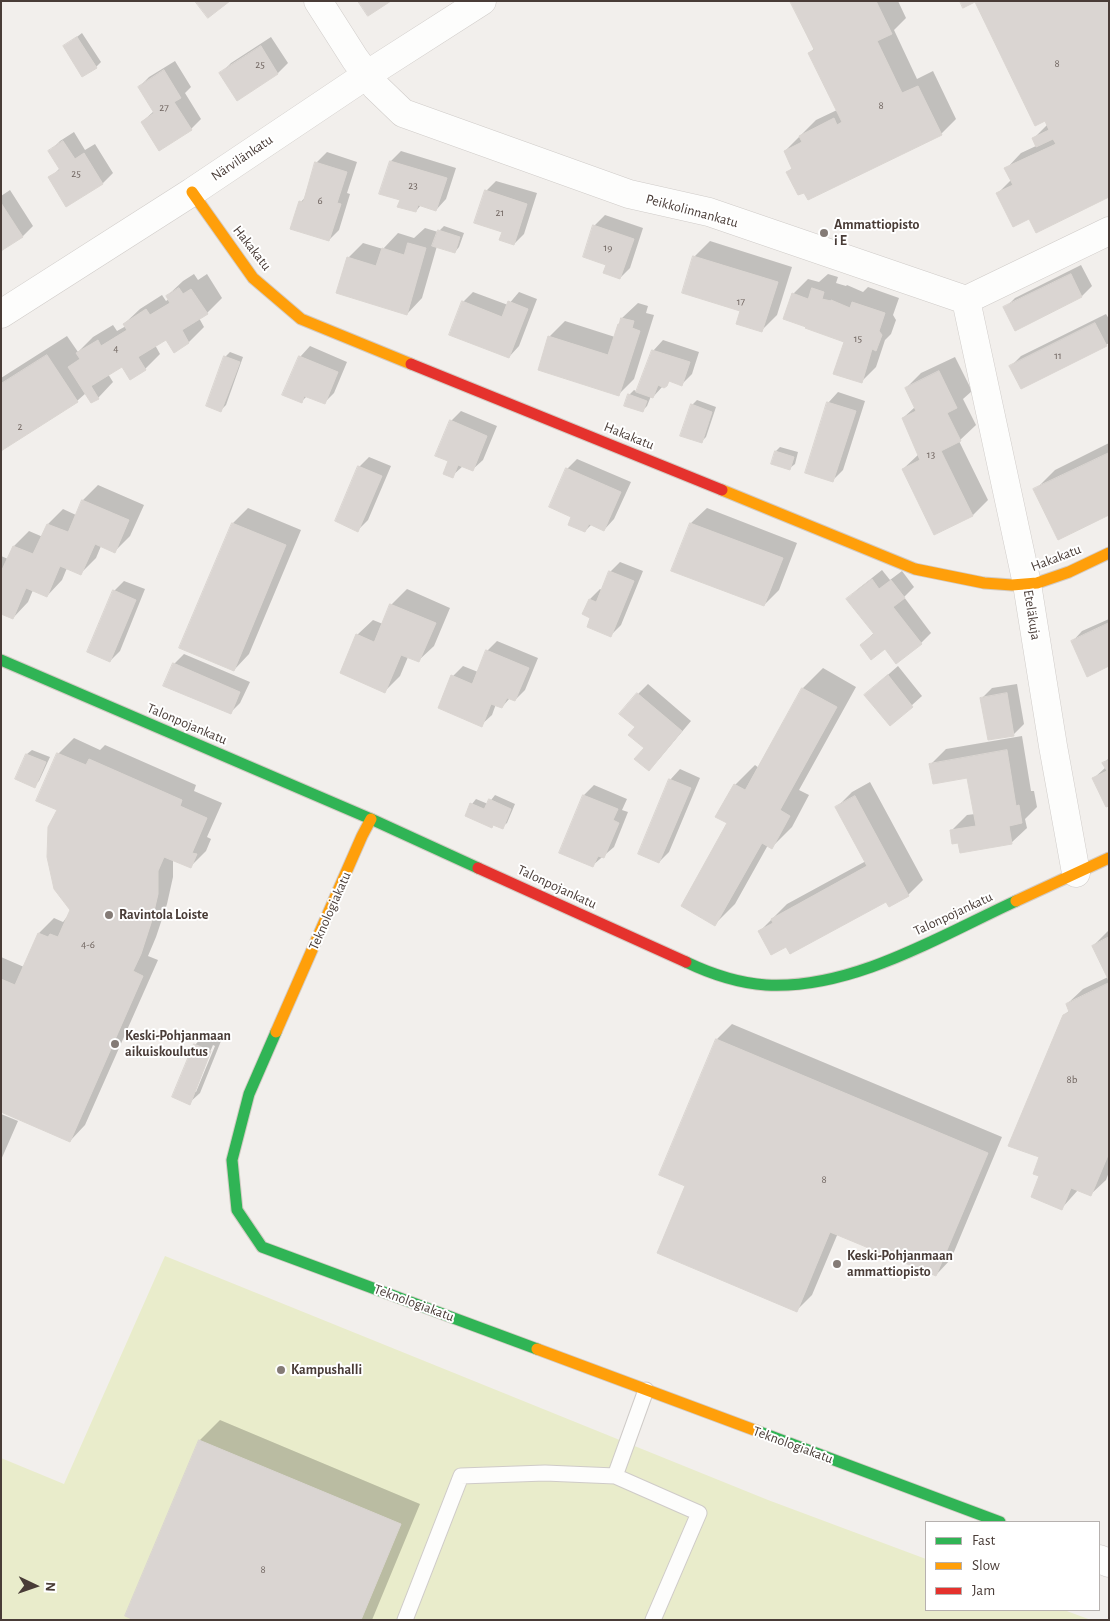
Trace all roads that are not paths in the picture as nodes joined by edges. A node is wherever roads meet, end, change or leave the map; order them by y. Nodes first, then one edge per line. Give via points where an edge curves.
1 (318, 1) edge
2 (482, 1) edge
3 (368, 74) junction
4 (192, 192) junction
5 (1109, 231) edge
6 (966, 300) junction
7 (1, 314) edge
8 (1109, 553) edge
9 (1027, 584) junction
10 (1, 660) edge
11 (372, 819) junction
12 (1109, 858) edge
13 (1076, 873) junction
14 (646, 1390) junction
15 (614, 1476) junction
16 (997, 1521) edge
17 (405, 1620) edge
18 (653, 1620) edge

1 - 3 street, Peikkolinnankatu
2 - 3 street, Närvilänkatu
3 - 4 street, Närvilänkatu
3 - 6 street, Peikkolinnankatu via 376,88 403,113 629,194 709,212
4 - 7 street, Närvilänkatu
4 - 9 street, Hakakatu via 253,278 301,319 915,569 999,585
5 - 6 street
6 - 9 street, Eteläkuja
8 - 9 street, Hakakatu via 1054,578
9 - 13 street, Eteläkuja
10 - 11 street, Talonpojankatu
11 - 13 street, Talonpojankatu via 702,970 743,982 773,985 806,983 849,974 909,951
11 - 14 street, Teknologiakatu via 249,1094 232,1160 236,1210 262,1247
12 - 13 street, Talonpojankatu
14 - 15 lane
14 - 16 street, Teknologiakatu
15 - 17 lane via 545,1472 461,1476
15 - 18 lane via 699,1513

